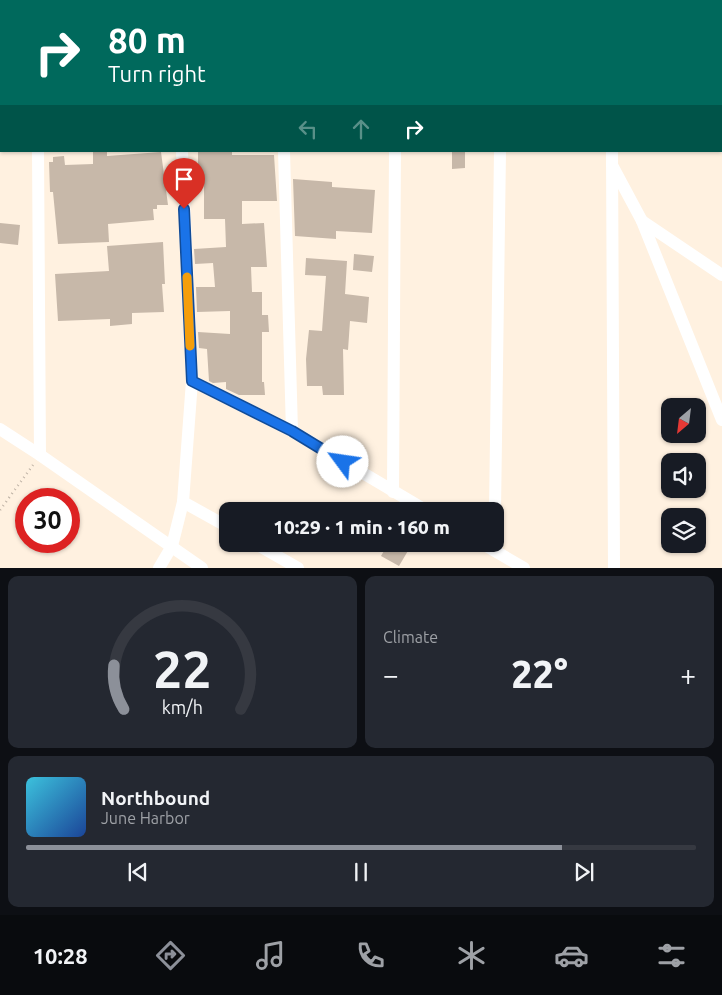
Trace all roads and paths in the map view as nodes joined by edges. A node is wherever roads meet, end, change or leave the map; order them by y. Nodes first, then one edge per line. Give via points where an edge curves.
1 (38, 152) edge
2 (182, 152) edge
3 (284, 152) edge
4 (395, 152) edge
5 (500, 152) edge
6 (612, 157) edge
7 (642, 221) junction
8 (722, 275) edge
9 (192, 381) junction
10 (722, 420) edge
11 (0, 429) edge
12 (292, 431) junction
13 (40, 455) junction
14 (393, 492) junction
15 (183, 502) junction
16 (411, 502) edge
17 (495, 502) edge
18 (0, 510) edge
19 (219, 522) edge
20 (172, 546) junction
21 (270, 552) edge
22 (500, 552) edge
23 (159, 568) edge
24 (202, 568) edge
25 (298, 568) edge
26 (524, 568) edge
27 (614, 568) edge

1 - 13 street
2 - 9 street
3 - 12 street
4 - 14 street
5 - 17 street
6 - 7 street
6 - 27 street
7 - 8 street
7 - 10 street
9 - 12 street
9 - 15 street
11 - 13 street
12 - 14 street
13 - 18 path
13 - 20 street
14 - 16 street
15 - 19 street
15 - 20 street
20 - 23 street
20 - 24 street
21 - 25 street
22 - 26 street

